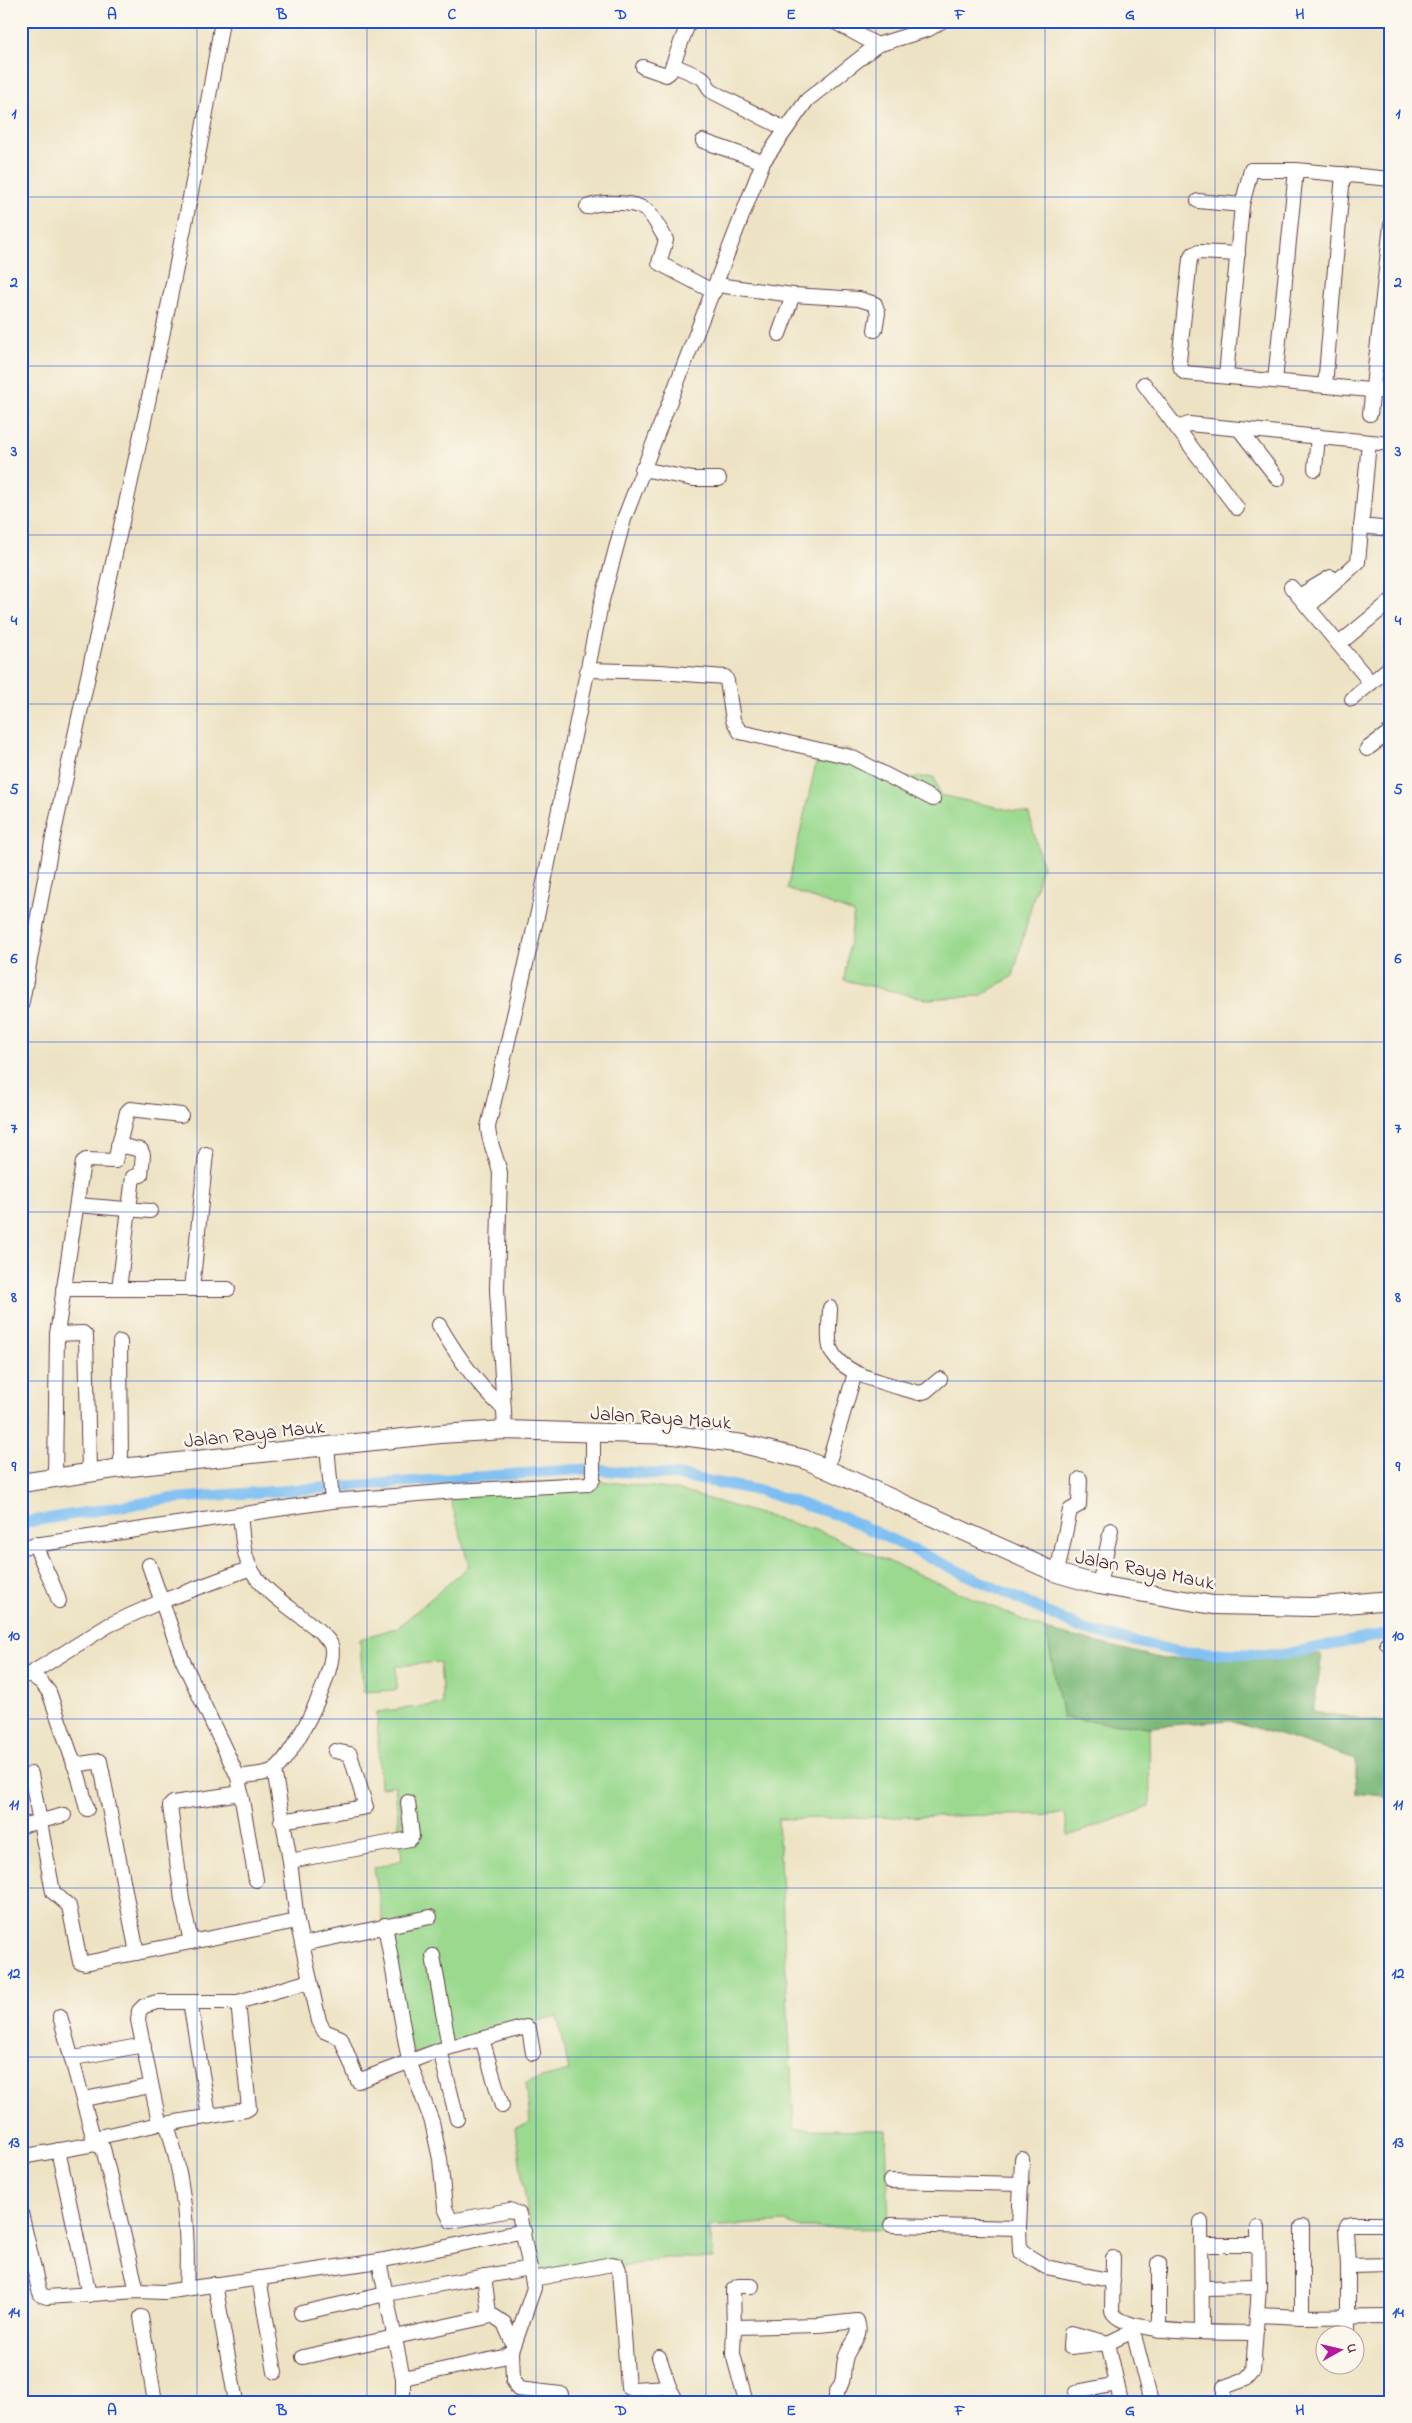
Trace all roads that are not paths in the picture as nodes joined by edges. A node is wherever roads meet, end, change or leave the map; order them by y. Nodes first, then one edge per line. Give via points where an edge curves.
1 (222, 21) edge
2 (689, 21) edge
3 (833, 21) edge
4 (942, 21) edge
5 (877, 45) junction
6 (673, 65) junction
7 (643, 68) dead end
8 (785, 129) junction
9 (703, 141) dead end
10 (763, 162) junction
11 (1296, 170) junction
12 (1343, 174) junction
13 (1391, 179) edge
14 (1198, 201) dead end
15 (1242, 204) junction
16 (588, 207) dead end
17 (1391, 225) edge
18 (1238, 254) junction
19 (715, 289) junction
20 (792, 295) junction
21 (875, 330) dead end
22 (779, 334) dead end
23 (1226, 376) junction
24 (1275, 381) junction
25 (1144, 384) dead end
26 (1325, 386) junction
27 (1373, 391) junction
28 (1391, 392) edge
29 (1370, 414) dead end
30 (1177, 428) junction
31 (1239, 429) junction
32 (1318, 436) junction
33 (1369, 442) junction
34 (1391, 444) edge
35 (642, 469) junction
36 (1315, 469) dead end
37 (719, 479) dead end
38 (1278, 480) dead end
39 (1237, 508) dead end
40 (1362, 526) junction
41 (1391, 529) edge
42 (1391, 601) edge
43 (1339, 644) junction
44 (1391, 666) edge
45 (588, 670) junction
46 (1371, 683) junction
47 (1352, 699) dead end
48 (1391, 731) edge
49 (1367, 750) dead end
50 (933, 799) dead end
51 (21, 1006) edge
52 (181, 1115) dead end
53 (118, 1145) junction
54 (206, 1154) dead end
55 (77, 1204) junction
56 (128, 1209) junction
57 (150, 1211) dead end
58 (63, 1289) junction
59 (119, 1289) junction
60 (192, 1289) junction
61 (228, 1289) dead end
62 (830, 1308) dead end
63 (439, 1326) dead end
64 (57, 1334) junction
65 (120, 1342) dead end
66 (855, 1373) junction
67 (940, 1379) dead end
68 (504, 1409) junction
69 (505, 1430) junction
70 (593, 1437) junction
71 (328, 1452) junction
72 (120, 1468) junction
73 (827, 1468) junction
74 (88, 1472) junction
75 (55, 1477) junction
76 (1080, 1479) dead end
77 (21, 1483) edge
78 (332, 1497) junction
79 (240, 1515) junction
80 (1111, 1530) dead end
81 (28, 1545) edge
82 (149, 1565) dead end
83 (250, 1568) junction
84 (1057, 1573) junction
85 (1100, 1586) junction
86 (1391, 1600) edge
87 (59, 1601) dead end
88 (162, 1601) junction
89 (26, 1675) edge
90 (335, 1751) dead end
91 (74, 1765) junction
92 (274, 1770) junction
93 (31, 1774) dead end
94 (238, 1776) junction
95 (242, 1793) junction
96 (408, 1802) dead end
97 (87, 1809) dead end
98 (64, 1815) dead end
99 (281, 1821) junction
100 (39, 1822) junction
101 (21, 1826) edge
102 (290, 1862) junction
103 (256, 1880) dead end
104 (430, 1917) dead end
105 (297, 1921) junction
106 (385, 1925) junction
107 (191, 1942) junction
108 (303, 1944) junction
109 (137, 1953) junction
110 (433, 1956) dead end
111 (310, 1981) junction
112 (190, 2002) junction
113 (238, 2002) junction
114 (60, 2016) dead end
115 (482, 2040) junction
116 (144, 2045) junction
117 (444, 2049) junction
118 (533, 2052) dead end
119 (74, 2058) junction
120 (409, 2061) junction
121 (151, 2086) junction
122 (84, 2099) junction
123 (502, 2106) dead end
124 (209, 2116) junction
125 (457, 2119) dead end
126 (162, 2123) junction
127 (95, 2141) junction
128 (58, 2150) junction
129 (21, 2157) edge
130 (1022, 2158) dead end
131 (890, 2181) dead end
132 (1022, 2184) junction
133 (21, 2213) edge
134 (1201, 2222) dead end
135 (1391, 2224) edge
136 (891, 2225) dead end
137 (1302, 2227) dead end
138 (1019, 2228) junction
139 (1258, 2228) dead end
140 (524, 2231) junction
141 (1202, 2245) junction
142 (1258, 2245) junction
143 (25, 2249) edge
144 (1113, 2258) dead end
145 (379, 2261) junction
146 (1159, 2263) dead end
147 (1391, 2265) edge
148 (1348, 2266) junction
149 (532, 2274) junction
150 (484, 2276) junction
151 (259, 2278) junction
152 (1113, 2281) junction
153 (215, 2284) junction
154 (752, 2286) dead end
155 (186, 2288) junction
156 (1202, 2288) junction
157 (1259, 2288) junction
158 (137, 2291) junction
159 (386, 2294) junction
160 (88, 2295) junction
161 (301, 2313) dead end
162 (489, 2313) junction
163 (1257, 2315) junction
164 (1348, 2316) junction
165 (1391, 2316) edge
166 (141, 2317) dead end
167 (1302, 2317) junction
168 (1348, 2326) edge
169 (734, 2327) junction
170 (1133, 2328) junction
171 (1159, 2330) junction
172 (1202, 2331) junction
173 (1254, 2332) junction
174 (394, 2338) junction
175 (512, 2347) junction
176 (303, 2357) dead end
177 (659, 2357) dead end
178 (275, 2372) dead end
179 (403, 2378) junction
180 (1117, 2384) junction
181 (669, 2387) junction
182 (1076, 2392) dead end
183 (561, 2394) dead end
184 (155, 2402) edge
185 (236, 2402) edge
186 (403, 2402) edge
187 (677, 2402) edge
188 (746, 2402) edge
189 (836, 2402) edge
190 (1121, 2402) edge
191 (1151, 2402) edge
192 (1224, 2402) edge

1 - 51 street via 178,250 51,846
2 - 6 street
3 - 5 street
4 - 5 street via 929,29
5 - 8 street via 807,100
6 - 7 street via 666,75
6 - 8 street via 703,78 711,91
8 - 10 street
9 - 10 street
10 - 19 street
11 - 12 street
11 - 15 street via 1251,170
11 - 24 street
12 - 13 street
12 - 26 street
14 - 15 street
15 - 18 street
16 - 19 street via 596,203 644,208 666,240 659,263
17 - 27 street
18 - 23 street
18 - 23 street via 1193,254 1190,259 1180,352 1181,368 1186,373
19 - 20 street
19 - 35 street
20 - 21 street via 859,299 875,304 878,313
20 - 22 street
23 - 24 street
24 - 26 street
25 - 30 street
26 - 27 street
27 - 28 street
27 - 29 street
30 - 31 street via 1189,424
30 - 39 street
31 - 32 street
31 - 38 street
32 - 33 street
32 - 36 street
33 - 34 street
33 - 40 street
35 - 37 street via 693,479
35 - 45 street via 621,528
40 - 41 street
40 - 43 street via 1358,562 1299,597
42 - 43 street
43 - 46 street
44 - 46 street
45 - 50 street via 725,678 733,720 740,732 851,757
45 - 68 street via 538,912 488,1127 500,1173 497,1289
46 - 47 street
48 - 49 street
52 - 53 street via 130,1109 126,1112
53 - 55 street via 114,1162 83,1162
53 - 56 street via 143,1153 141,1175 133,1177
54 - 60 street
55 - 56 street
55 - 58 street
56 - 57 street
56 - 59 street
58 - 59 street
58 - 64 street
59 - 60 street
60 - 61 street
62 - 66 street via 830,1347 839,1362
63 - 68 street via 458,1357
64 - 74 street via 83,1333 86,1336
64 - 75 street
65 - 72 street
66 - 67 street via 919,1393
66 - 73 street
68 - 69 street
69 - 70 main road, Jalan Raya Mauk
69 - 71 main road, Jalan Raya Mauk via 440,1434
70 - 73 main road, Jalan Raya Mauk via 674,1435 743,1444
70 - 78 street via 594,1474 588,1484
71 - 72 main road, Jalan Raya Mauk
71 - 78 street
72 - 74 main road, Jalan Raya Mauk
73 - 84 main road, Jalan Raya Mauk
74 - 75 main road, Jalan Raya Mauk
75 - 77 main road, Jalan Raya Mauk
76 - 84 street via 1079,1505 1070,1510
78 - 79 street
79 - 81 street
79 - 83 street
80 - 85 street
81 - 87 street
82 - 88 street
83 - 88 street
83 - 92 street via 278,1599 330,1643 333,1656 321,1694 289,1753
84 - 85 main road, Jalan Raya Mauk
85 - 86 main road, Jalan Raya Mauk via 1213,1605 1312,1607
88 - 89 street via 109,1625
88 - 94 street via 182,1659
89 - 91 street via 41,1682 49,1692
90 - 99 street via 350,1754 366,1807
91 - 97 street
91 - 109 street via 100,1761
92 - 94 street
92 - 99 street
93 - 100 street
94 - 95 street
95 - 103 street
95 - 107 street via 170,1806
96 - 102 street via 410,1839
98 - 100 street
99 - 102 street
100 - 101 street
100 - 109 street via 53,1892 69,1906 80,1962
102 - 105 street
104 - 106 street
105 - 107 street
105 - 108 street
106 - 108 street
106 - 120 street
107 - 109 street
108 - 111 street
110 - 117 street
111 - 113 street
111 - 120 street via 321,2027 340,2038 358,2081
112 - 113 street
112 - 116 street via 157,2002 144,2006 139,2011 138,2020
112 - 124 street
113 - 124 street via 250,2105 246,2110
114 - 119 street
115 - 117 street
115 - 118 street via 526,2027
115 - 123 street
116 - 119 street
116 - 121 street
117 - 120 street
117 - 125 street
119 - 122 street
120 - 140 street via 432,2122 445,2208 451,2221 510,2210 519,2214
121 - 122 street
121 - 126 street
122 - 127 street
124 - 126 street
126 - 127 street
126 - 155 street via 172,2142 186,2219
127 - 128 street
127 - 158 street via 103,2148
128 - 129 street
128 - 160 street
130 - 132 street
131 - 132 street
132 - 138 street
133 - 143 street
134 - 141 street
135 - 148 street via 1348,2225
136 - 138 street
137 - 167 street
138 - 152 street via 1020,2251 1038,2263
139 - 142 street
140 - 145 street
140 - 149 street
141 - 142 street
141 - 156 street
142 - 157 street
143 - 160 street via 41,2295
144 - 152 street
145 - 151 street
145 - 159 street
146 - 171 street
147 - 148 street
148 - 164 street
149 - 150 street
149 - 175 street via 533,2297
149 - 181 street via 617,2265 628,2387
150 - 159 street
150 - 162 street
151 - 153 street
151 - 178 street
152 - 170 street via 1112,2312
153 - 155 street
153 - 185 street
154 - 169 street via 738,2286 733,2290
155 - 158 street via 164,2292
156 - 157 street
156 - 172 street
157 - 163 street
158 - 160 street
159 - 161 street
159 - 174 street
162 - 174 street via 487,2318
162 - 175 street via 504,2324
163 - 167 street
163 - 173 street
164 - 165 street
164 - 167 street
164 - 168 street
166 - 184 street
169 - 188 street via 733,2354
169 - 189 street via 857,2321 859,2335 846,2356
170 - 171 street
170 - 180 street via 1108,2343
170 - 191 street
171 - 172 street
172 - 173 street
173 - 192 street via 1253,2371 1246,2379 1224,2387
174 - 176 street
174 - 179 street
175 - 179 street via 496,2360
175 - 183 street via 513,2380 518,2389
177 - 181 street
179 - 186 street
180 - 182 street
180 - 190 street
181 - 187 street

